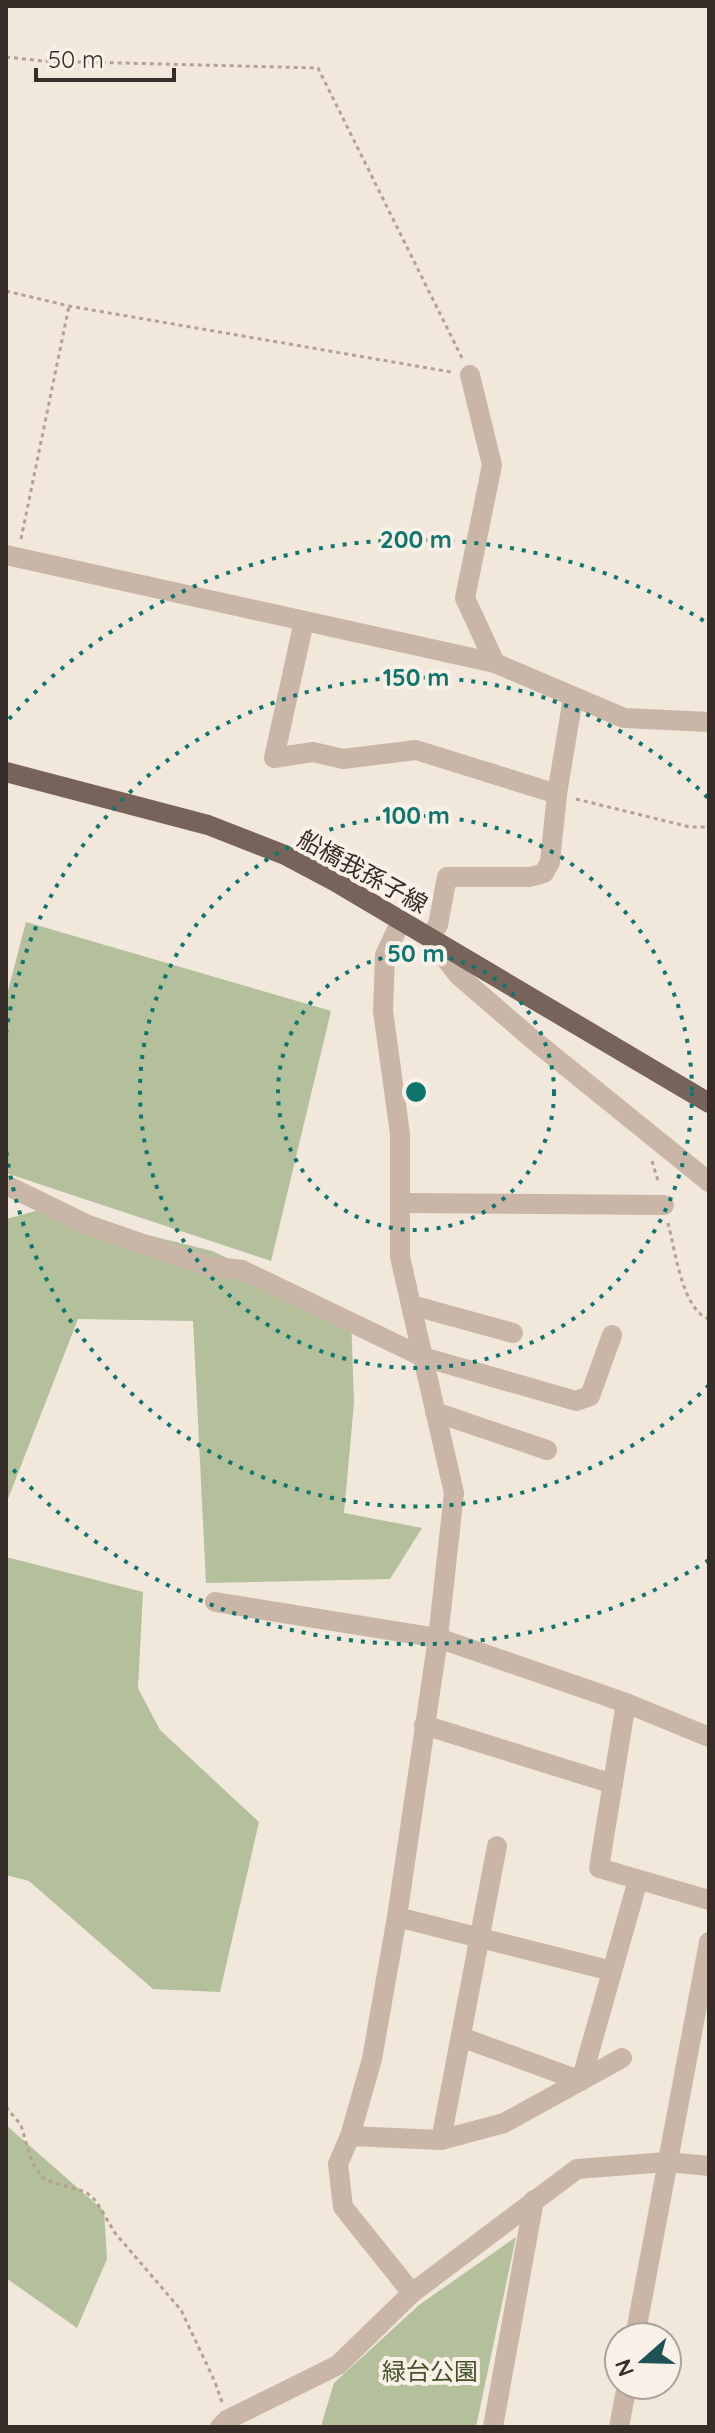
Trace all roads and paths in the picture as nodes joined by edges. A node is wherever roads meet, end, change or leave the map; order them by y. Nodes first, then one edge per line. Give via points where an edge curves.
1 (6, 57) edge
2 (6, 291) edge
3 (69, 306) junction
4 (470, 375) junction
5 (12, 557) edge
6 (304, 621) junction
7 (495, 663) junction
8 (573, 698) junction
9 (709, 722) edge
10 (6, 772) edge
11 (557, 794) junction
12 (709, 827) edge
13 (401, 921) junction
14 (429, 937) junction
15 (709, 1103) edge
16 (652, 1160) dead end
17 (709, 1182) edge
18 (6, 1185) edge
19 (400, 1203) junction
20 (664, 1205) junction
21 (411, 1305) junction
22 (709, 1319) edge
23 (513, 1333) dead end
24 (612, 1335) dead end
25 (423, 1357) junction
26 (435, 1412) junction
27 (547, 1450) dead end
28 (215, 1602) dead end
29 (438, 1638) junction
30 (626, 1703) junction
31 (424, 1725) junction
32 (709, 1737) edge
33 (613, 1784) junction
34 (497, 1846) dead end
35 (638, 1880) junction
36 (709, 1900) edge
37 (397, 1917) junction
38 (480, 1936) junction
39 (709, 1942) edge
40 (707, 1967) edge
41 (612, 1971) junction
42 (461, 2037) junction
43 (622, 2058) dead end
44 (581, 2081) junction
45 (6, 2107) edge
46 (350, 2136) junction
47 (441, 2140) junction
48 (667, 2162) junction
49 (709, 2166) edge
50 (534, 2200) junction
51 (412, 2293) junction
52 (638, 2321) edge
53 (624, 2401) edge
54 (224, 2423) edge
55 (493, 2427) edge
56 (619, 2427) edge

1 - 4 path via 318,68
2 - 3 path
3 - 4 path
3 - 5 path
4 - 7 street via 492,465 465,598
5 - 6 street
6 - 7 street
6 - 11 street via 274,758 313,752 343,759 416,750
7 - 8 street
8 - 9 street via 624,718
8 - 11 street
10 - 13 main road, 船橋我孫子線 via 208,825 285,855
11 - 12 path via 690,827
11 - 14 street via 550,862 544,873 447,877 438,925
13 - 14 main road, 船橋我孫子線
13 - 19 street via 385,955 383,1011 400,1134
14 - 15 main road, 船橋我孫子線
14 - 17 street via 468,984
16 - 20 path
18 - 25 street via 88,1225 207,1266 242,1270
19 - 20 street
19 - 21 street via 400,1257
20 - 22 path via 687,1295 699,1315
21 - 23 street
21 - 25 street
24 - 25 street via 590,1396 576,1401
25 - 26 street
26 - 27 street
26 - 29 street via 454,1493
28 - 29 street
29 - 30 street
29 - 31 street
30 - 32 street
30 - 33 street
31 - 33 street
31 - 37 street
33 - 35 street via 599,1868
34 - 38 street
35 - 36 street
35 - 41 street
37 - 38 street
37 - 46 street via 372,2059
38 - 41 street
38 - 42 street
39 - 40 street
40 - 48 street
41 - 44 street
42 - 44 street
42 - 47 street
43 - 44 street
44 - 47 street via 504,2123
45 - 54 path via 21,2125 32,2163 45,2180 86,2192 96,2201 115,2233 181,2310 215,2382
46 - 47 street
46 - 51 street via 338,2164 343,2207
48 - 49 street
48 - 50 street via 577,2169
48 - 52 street
50 - 51 street
50 - 55 street
51 - 54 street via 338,2365
53 - 56 street

